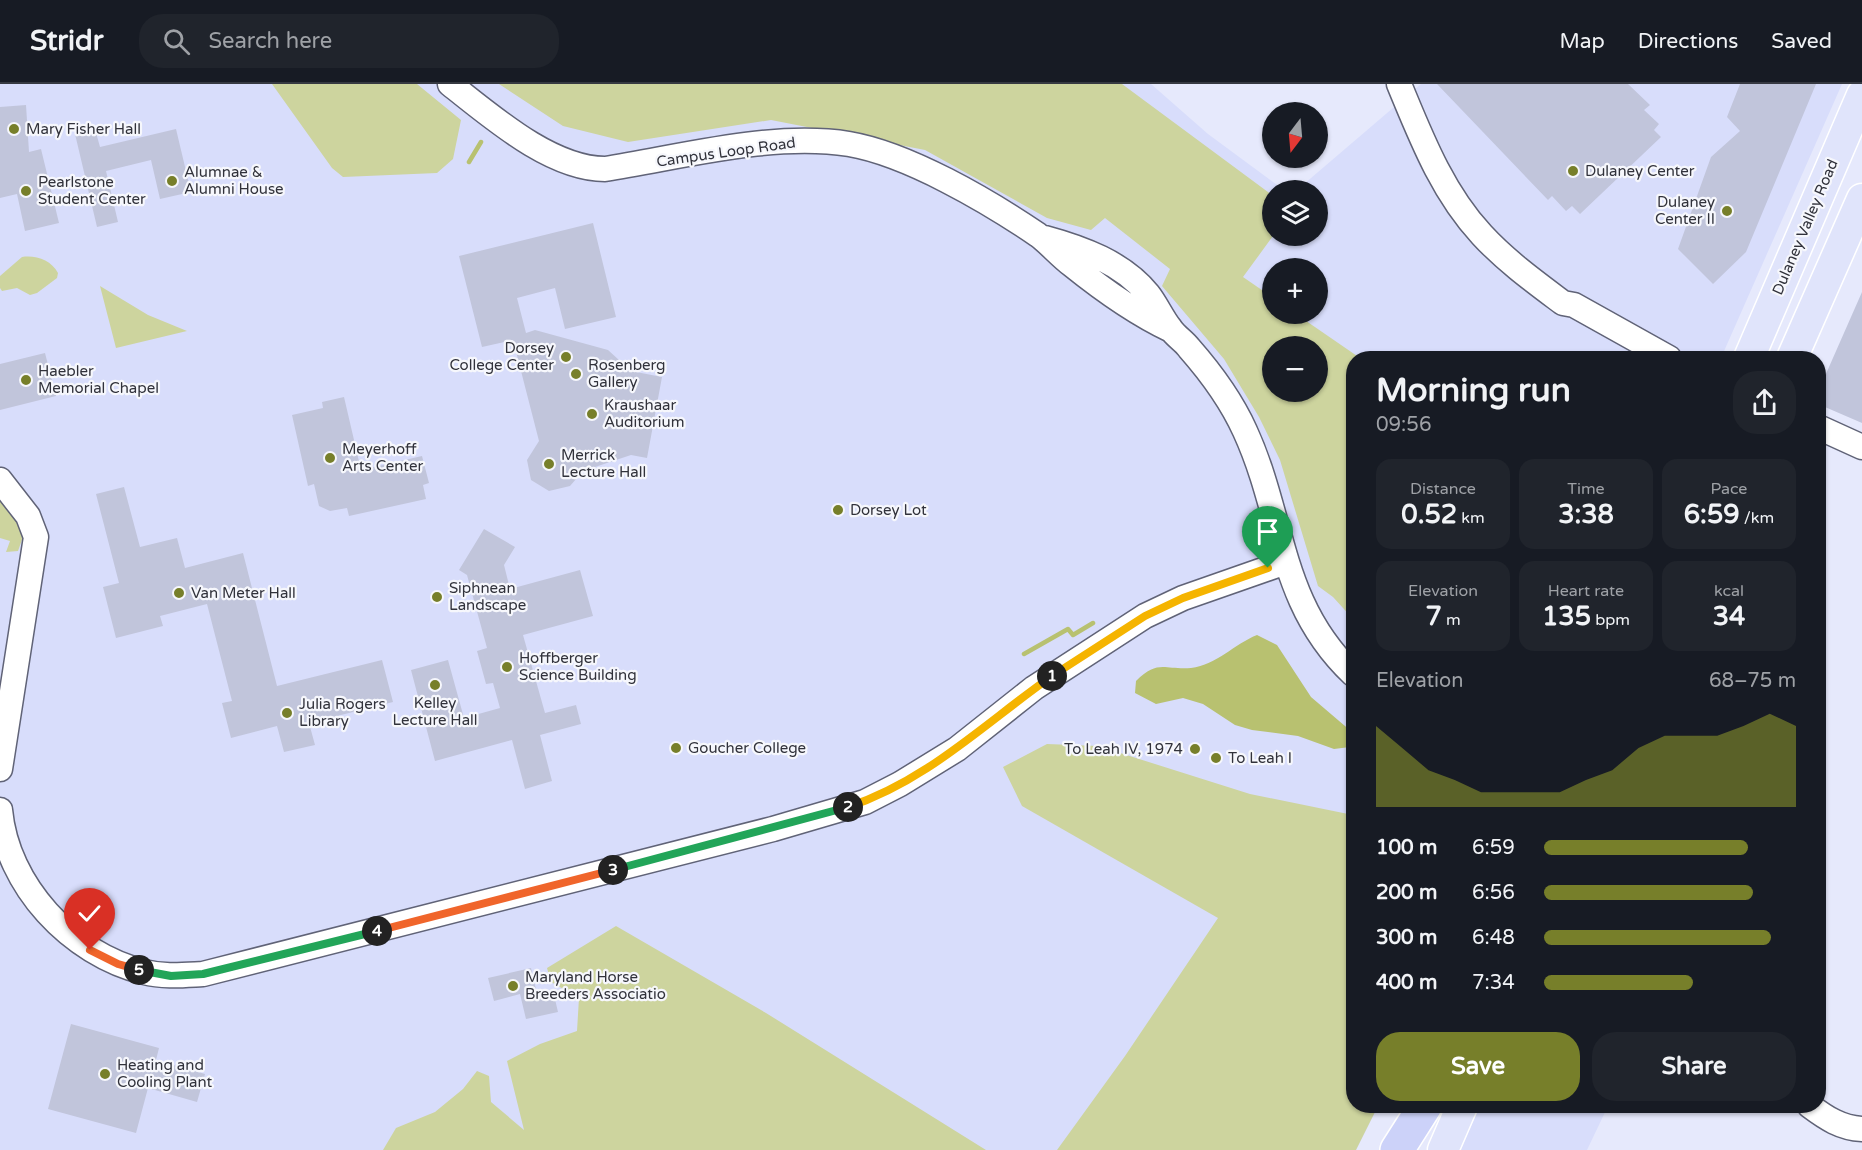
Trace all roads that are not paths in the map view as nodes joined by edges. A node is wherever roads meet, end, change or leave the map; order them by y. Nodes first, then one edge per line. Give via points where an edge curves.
1 (450, 84) edge
2 (1398, 84) edge
3 (1859, 84) edge
4 (1862, 96) edge
5 (1862, 199) edge
6 (1563, 303) junction
7 (1623, 351) edge
8 (1656, 351) edge
9 (1752, 351) edge
10 (1795, 351) edge
11 (1826, 431) edge
12 (1862, 447) edge
13 (0, 480) edge
14 (1286, 562) junction
15 (1346, 666) edge
16 (0, 769) edge
17 (0, 810) edge
18 (1422, 1113) edge
19 (1424, 1113) edge
20 (1459, 1113) edge
21 (1820, 1113) edge
22 (1862, 1129) edge
23 (1396, 1150) edge
24 (1408, 1150) edge
25 (1443, 1150) edge

1 - 14 street, Campus Loop Road via 558,159 581,167 605,169 774,142 814,141 851,145 892,157 950,184 1040,237 1133,311 1171,330 1188,346 1230,399 1240,421 1257,462
2 - 6 street via 1431,160 1463,212 1504,256
3 - 4 main road
4 - 9 main road, Dulaney Valley Road
5 - 10 main road
6 - 7 street via 1568,315
6 - 8 street via 1574,305
11 - 12 street
13 - 16 street via 28,516 36,537
14 - 15 street, Campus Loop Road via 1304,610 1320,637
14 - 17 street via 1183,598 1145,616 1042,683 930,767 865,802 783,827 203,974 171,976 136,969 90,950 65,931 43,909 24,880 8,848
18 - 23 highway
19 - 24 main road
20 - 25 main road
21 - 22 street via 1845,1127

